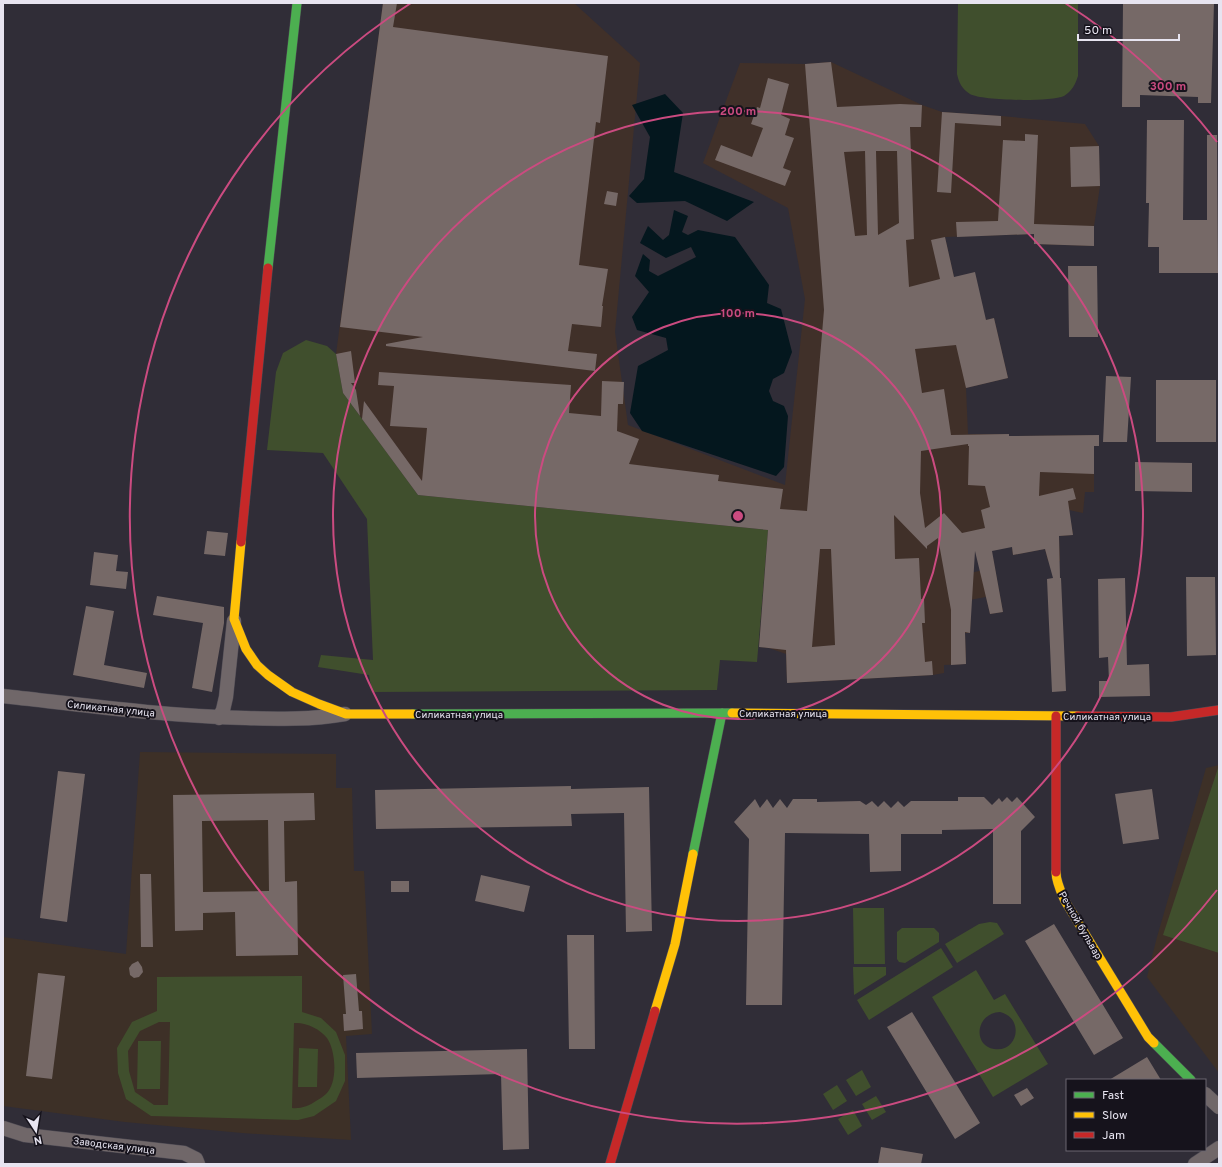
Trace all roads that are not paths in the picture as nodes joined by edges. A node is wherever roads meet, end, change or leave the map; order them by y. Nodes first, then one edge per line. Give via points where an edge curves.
1 (297, 3) edge
2 (234, 619) junction
3 (3, 696) edge
4 (1219, 710) edge
5 (722, 713) junction
6 (346, 714) junction
7 (1056, 716) junction
8 (219, 718) junction
9 (1190, 1079) edge
10 (1206, 1095) edge
11 (1219, 1108) edge
12 (3, 1128) edge
13 (1219, 1148) edge
14 (198, 1164) edge
15 (610, 1164) edge
16 (1195, 1164) edge

1 - 2 street
2 - 6 street, Силикатная улица via 249,654 263,670 283,686 312,702
2 - 8 street via 226,697
3 - 8 street, Силикатная улица
4 - 7 street, Силикатная улица via 1171,716
5 - 6 street, Силикатная улица
5 - 7 street, Силикатная улица
5 - 15 street via 675,944
6 - 8 street, Силикатная улица via 302,720
7 - 9 street, Речной бульвар via 1056,877 1060,890 1148,1037
10 - 11 street
12 - 14 street, Заводская улица via 25,1134 184,1153 196,1159
13 - 16 street

